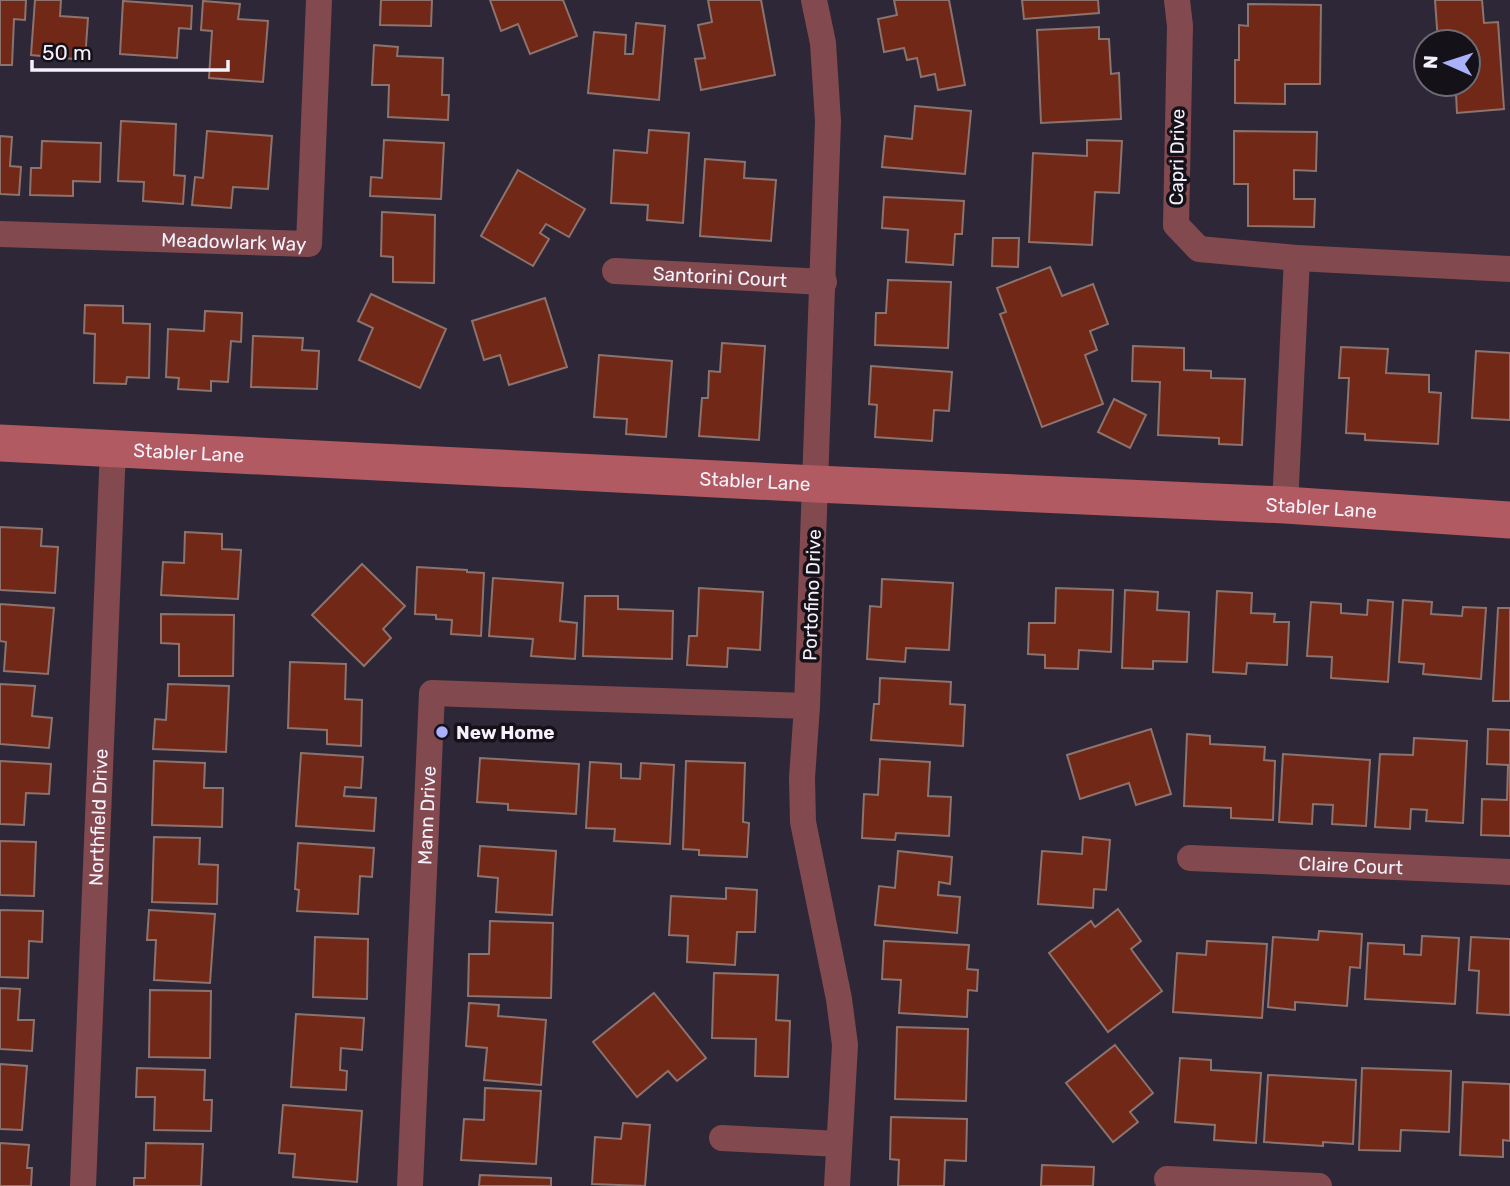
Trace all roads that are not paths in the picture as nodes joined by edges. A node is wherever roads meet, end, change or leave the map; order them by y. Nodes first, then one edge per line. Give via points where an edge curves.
1 (319, 0) edge
2 (814, 0) edge
3 (1177, 0) edge
4 (0, 234) edge
5 (1297, 258) junction
6 (1510, 269) edge
7 (615, 271) dead end
8 (824, 282) junction
9 (0, 443) edge
10 (113, 449) junction
11 (816, 484) junction
12 (1285, 505) junction
13 (1510, 520) edge
14 (807, 706) junction
15 (1190, 858) dead end
16 (1510, 872) edge
17 (722, 1138) dead end
18 (839, 1144) junction
19 (1167, 1179) dead end
20 (83, 1186) edge
21 (410, 1186) edge
22 (837, 1186) edge
23 (1319, 1186) edge

1 - 4 street, Meadowlark Way via 309,244
2 - 8 street, Portofino Drive via 828,121
3 - 5 street, Capri Drive via 1176,225 1199,249
5 - 6 street, Capri Drive
5 - 12 street
7 - 8 street, Santorini Court
8 - 11 street, Portofino Drive
9 - 10 street, Stabler Lane
10 - 11 street, Stabler Lane
10 - 20 street, Northfield Drive
11 - 12 street, Stabler Lane
11 - 14 street, Portofino Drive
12 - 13 street, Stabler Lane
14 - 18 street, Portofino Drive via 803,822 845,1045
14 - 21 street, Mann Drive via 432,693
15 - 16 street, Claire Court
17 - 18 street
18 - 22 street, Portofino Drive
19 - 23 street

